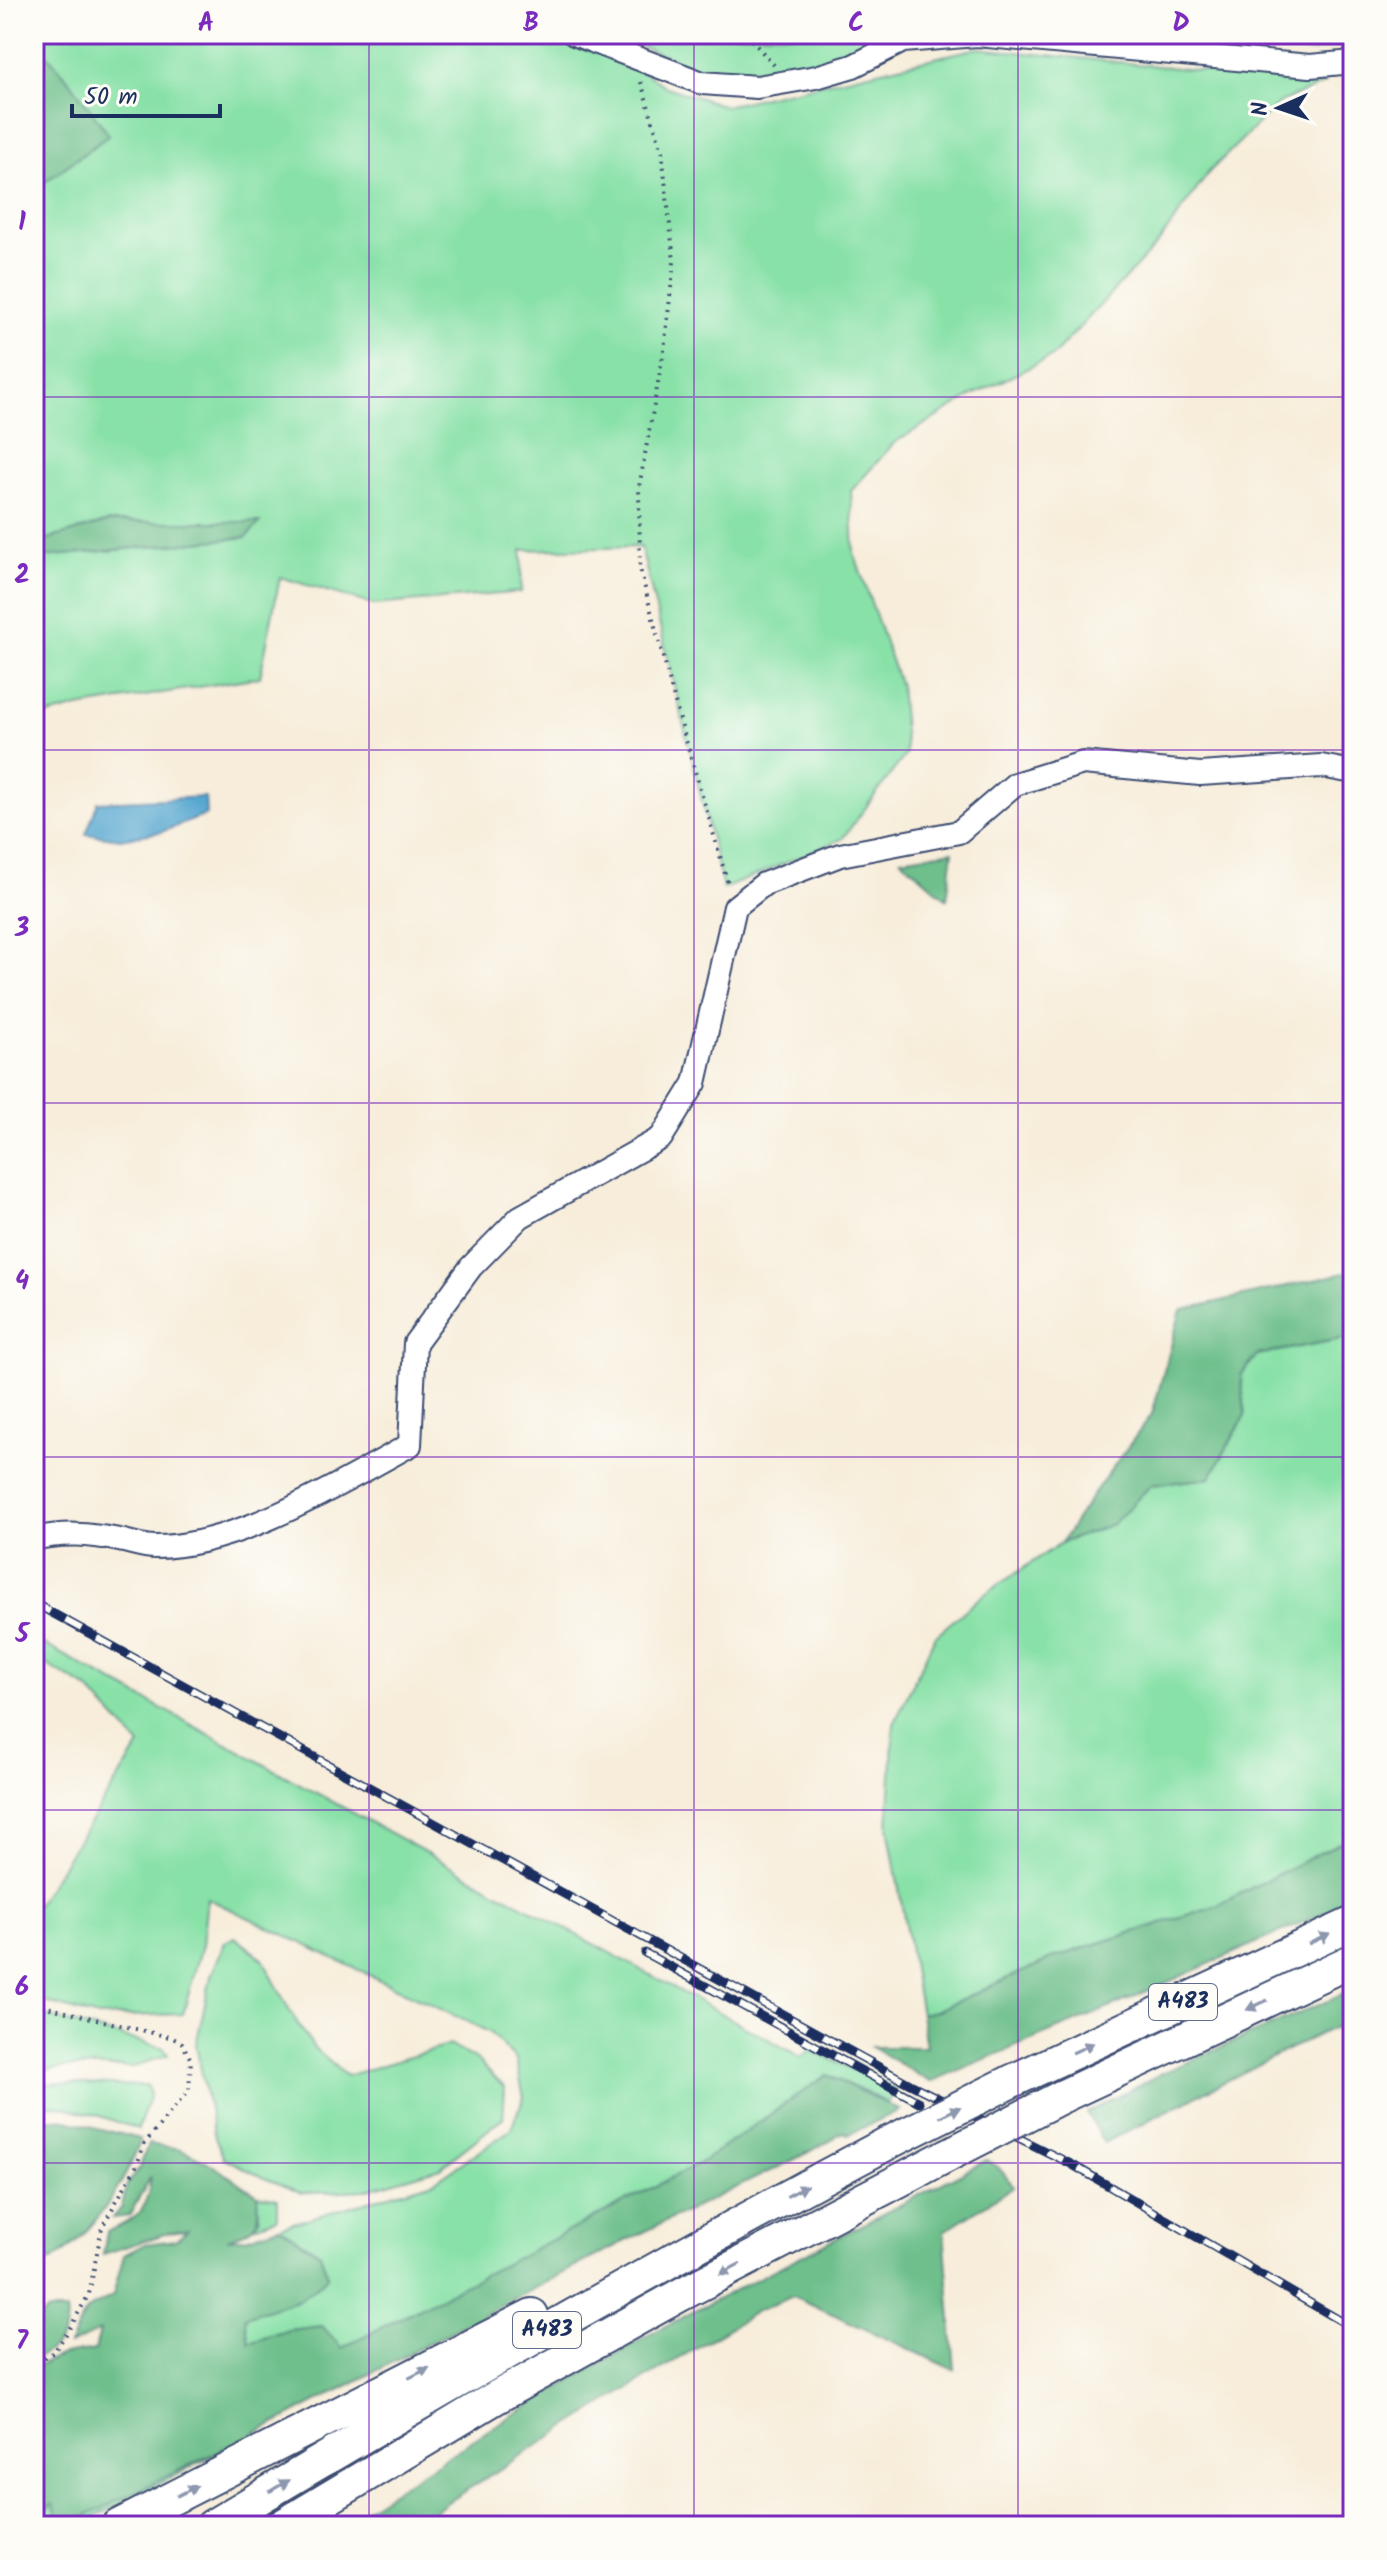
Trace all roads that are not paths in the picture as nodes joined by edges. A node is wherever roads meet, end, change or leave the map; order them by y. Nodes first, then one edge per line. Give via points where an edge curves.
1 (574, 34) edge
2 (903, 38) edge
3 (1353, 62) edge
4 (1353, 772) edge
5 (34, 1539) edge
6 (1353, 1923) edge
7 (1353, 1960) edge
8 (765, 2208) junction
9 (495, 2398) junction
10 (118, 2526) edge
11 (212, 2526) edge
12 (282, 2526) edge
13 (314, 2526) edge

1 - 2 street via 702,83 757,87 853,66
2 - 3 street via 977,35 1310,66
4 - 5 street via 1321,766 1200,774 1083,763 1015,784 959,832 840,855 764,884 735,907 695,1083 661,1138 520,1217 471,1267 415,1343 410,1445 315,1497 217,1538 154,1547 84,1533
8 -> 6 highway, A483, bridge via 1012,2081
7 -> 9 highway, A483, bridge via 1061,2097 680,2295
10 -> 8 highway via 599,2281
11 -> 8 highway, A483
9 - 12 highway, A483
9 - 13 highway

